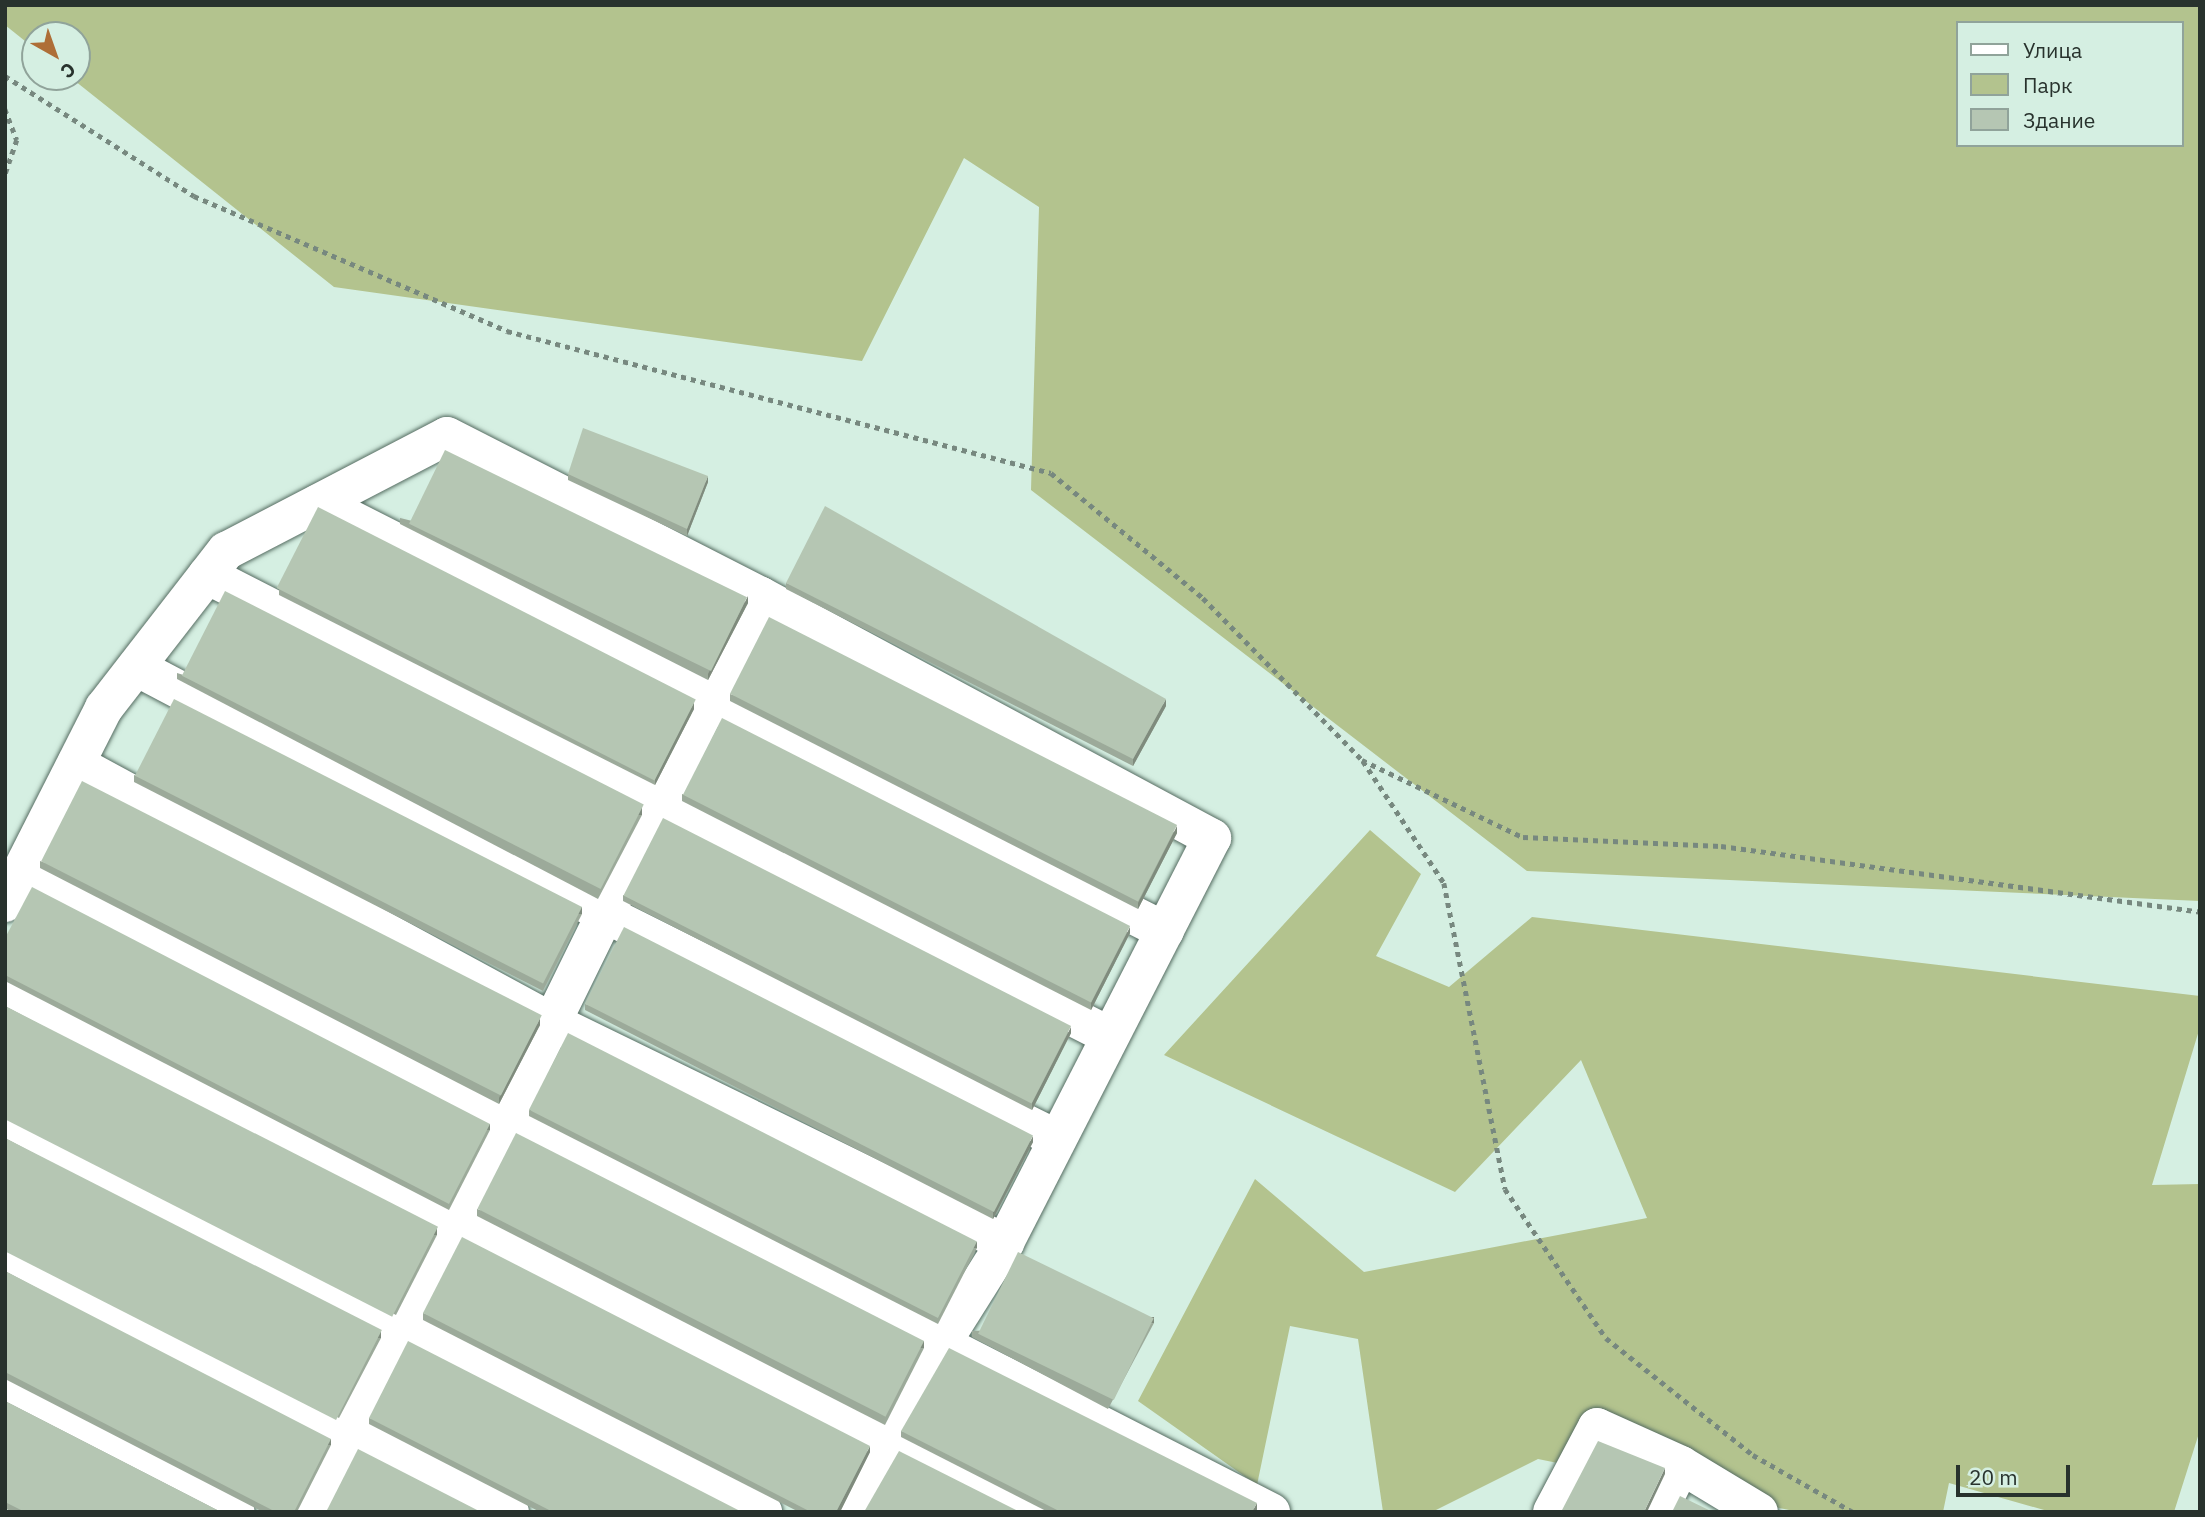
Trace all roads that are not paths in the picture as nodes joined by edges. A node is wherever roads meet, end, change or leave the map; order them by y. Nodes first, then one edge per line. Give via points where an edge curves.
1 (319, 503) junction
2 (207, 575) junction
3 (761, 596) junction
4 (136, 667) junction
5 (710, 701) junction
6 (76, 764) junction
7 (658, 805) junction
8 (16, 868) edge
9 (605, 914) junction
10 (1165, 931) junction
11 (5, 1000) edge
12 (552, 1022) junction
13 (1110, 1036) junction
14 (504, 1119) junction
15 (5, 1128) edge
16 (1057, 1139) junction
17 (453, 1223) junction
18 (1005, 1243) junction
19 (5, 1263) edge
20 (401, 1329) junction
21 (942, 1343) junction
22 (5, 1394) edge
23 (350, 1433) junction
24 (891, 1441) junction
25 (1681, 1465) junction
26 (1273, 1511) edge
27 (236, 1512) edge
28 (312, 1512) edge
29 (510, 1512) edge
30 (763, 1512) edge
31 (855, 1512) edge
32 (1033, 1512) edge
33 (1552, 1512) edge
34 (1658, 1512) edge
35 (1759, 1512) edge

1 - 2 lane via 226,551
1 - 3 lane via 447,436
1 - 5 lane
2 - 4 lane
2 - 7 lane
3 - 5 lane
3 - 10 lane via 1212,838
4 - 6 lane via 104,708
4 - 9 lane
5 - 7 lane
5 - 10 lane
6 - 8 lane
6 - 12 lane
7 - 9 lane
7 - 13 lane
8 - 14 lane
9 - 12 lane
9 - 16 lane
10 - 13 lane
11 - 17 lane
12 - 14 lane
12 - 18 lane
13 - 16 lane
14 - 17 lane
14 - 21 lane
15 - 20 lane
16 - 18 lane
17 - 20 lane
17 - 24 lane
18 - 21 lane
19 - 23 lane
20 - 23 lane
20 - 30 lane
21 - 24 lane
21 - 26 lane
22 - 27 lane
23 - 28 lane
23 - 29 lane
24 - 31 lane
24 - 32 lane
25 - 33 lane via 1597,1427
25 - 34 lane
25 - 35 lane

